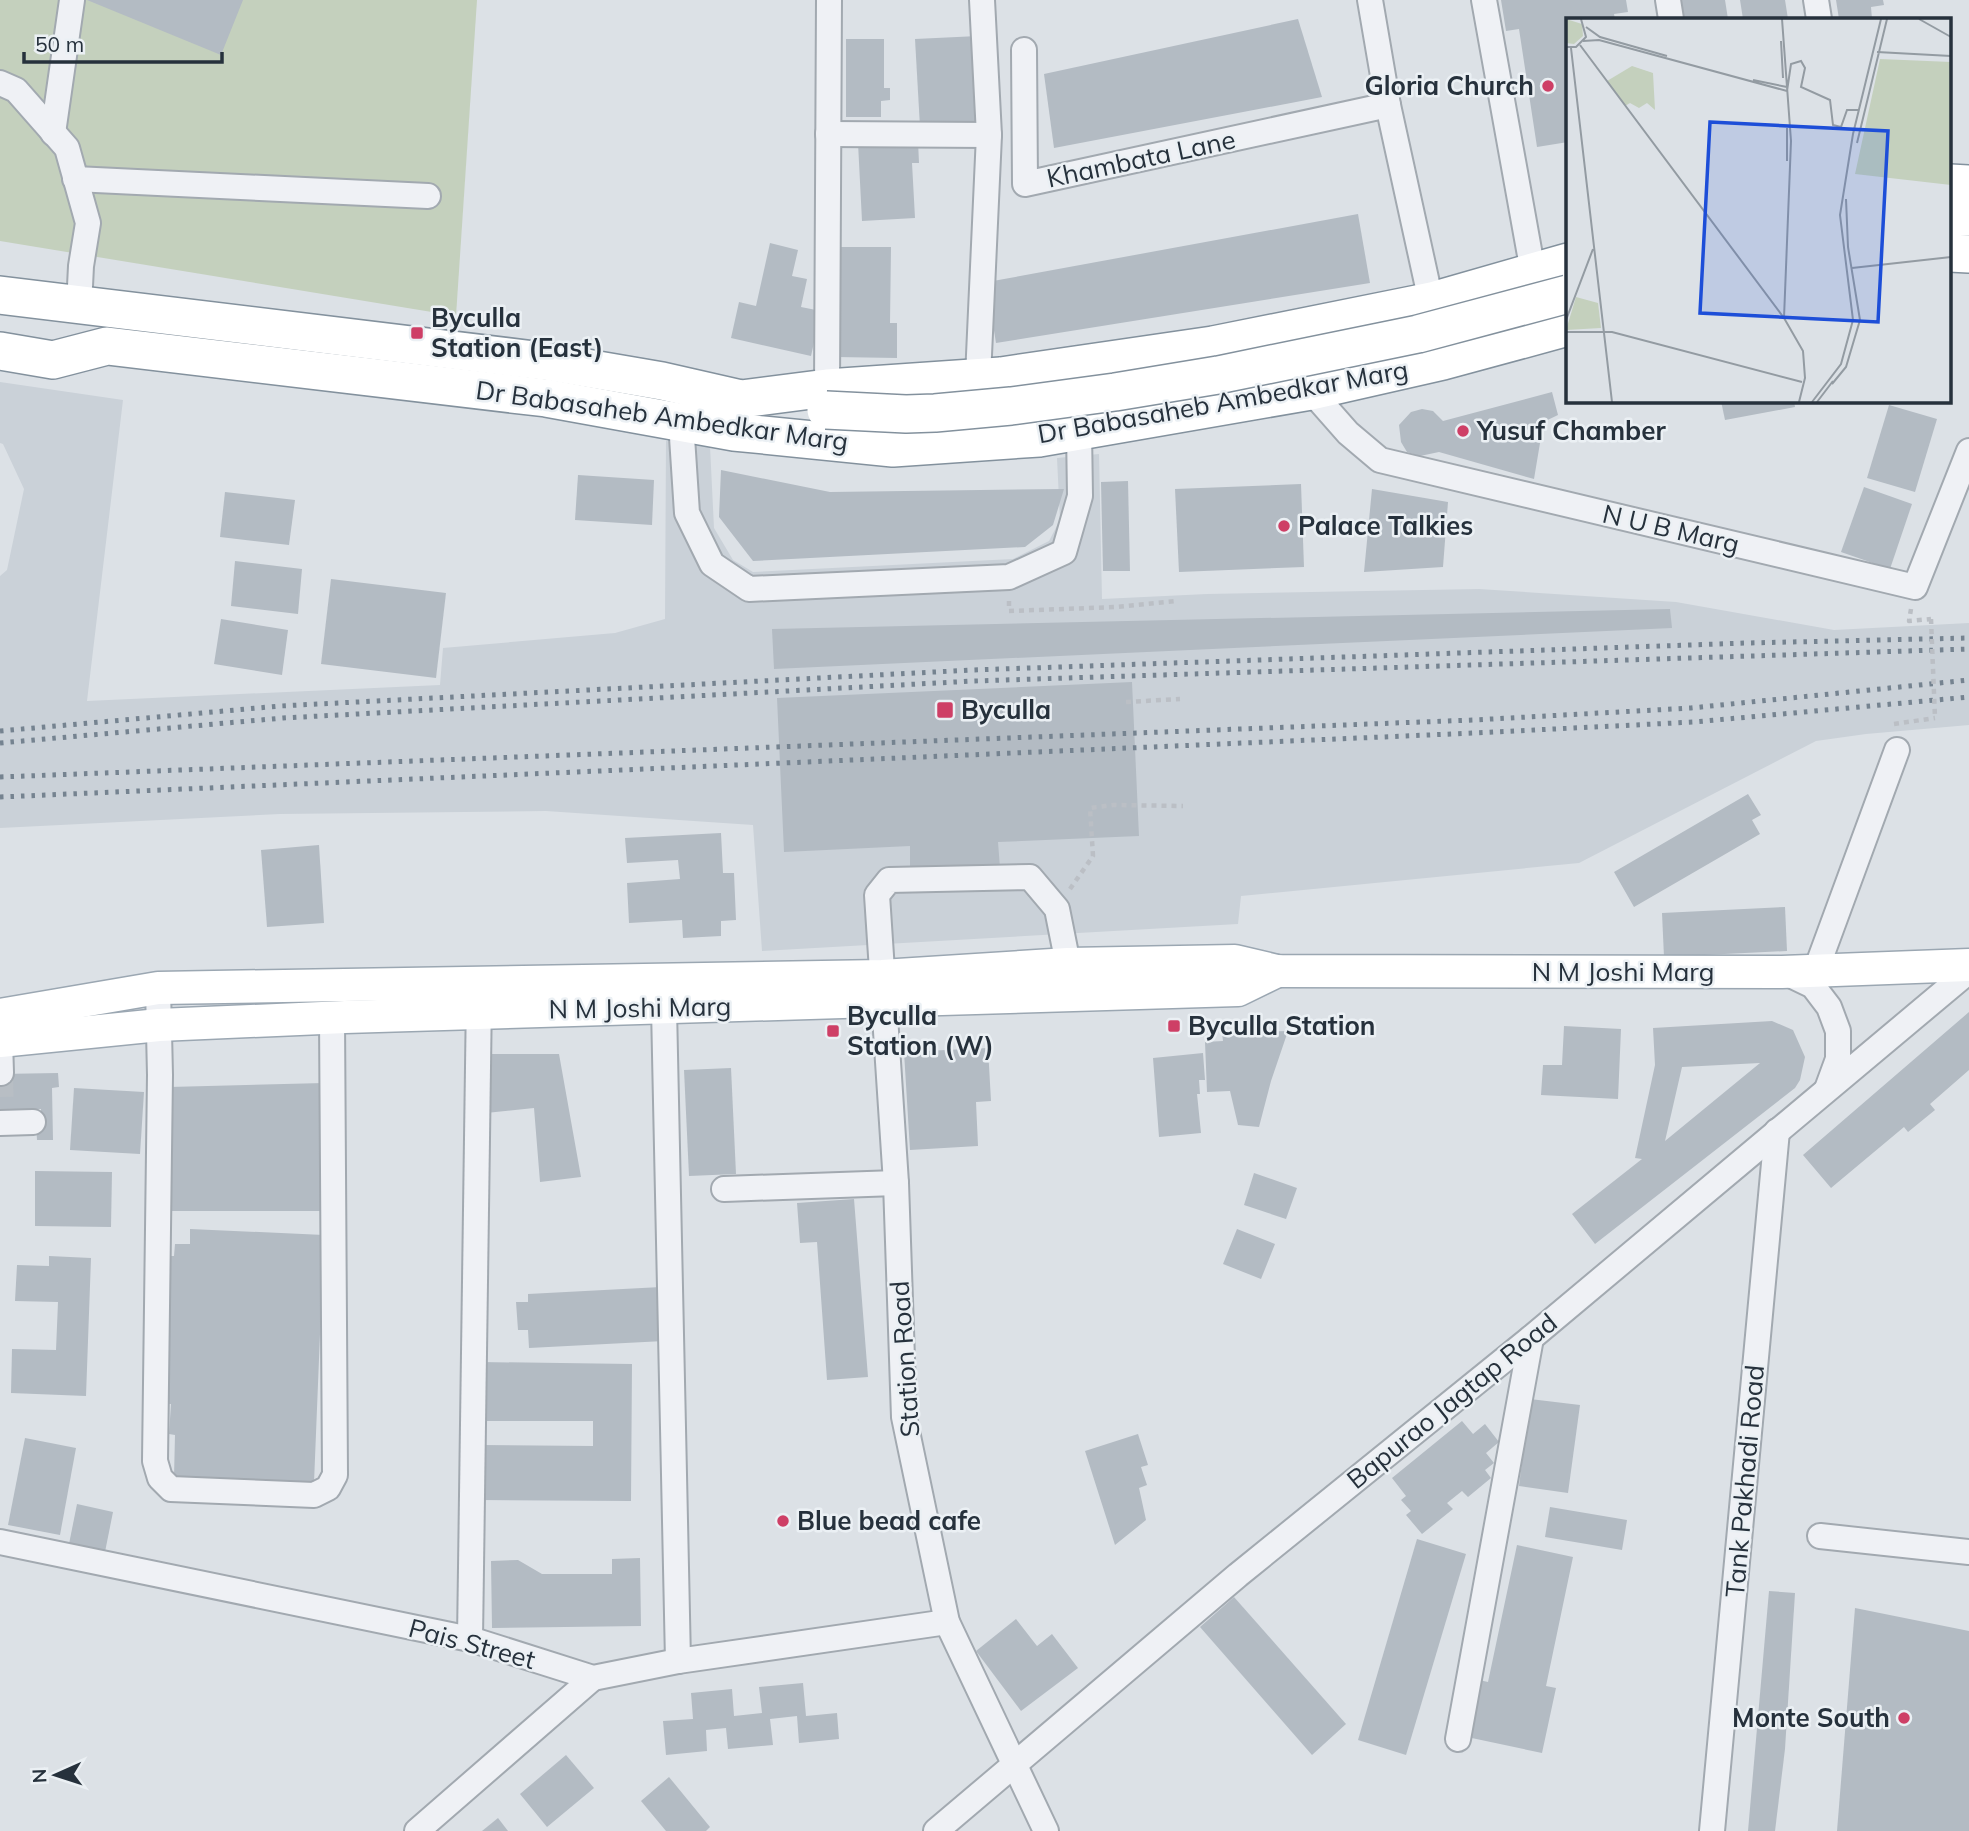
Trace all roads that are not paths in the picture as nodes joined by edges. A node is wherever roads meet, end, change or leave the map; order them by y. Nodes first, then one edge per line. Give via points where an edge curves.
1 (72, 0) edge
2 (829, 0) edge
3 (982, 0) edge
4 (1370, 0) edge
5 (1484, 0) edge
6 (1668, 0) edge
7 (1816, 0) edge
8 (1671, 18) edge
9 (1819, 18) edge
10 (1024, 50) dead end
11 (0, 83) edge
12 (1388, 105) junction
13 (53, 133) junction
14 (828, 134) junction
15 (989, 135) junction
16 (75, 179) junction
17 (428, 196) dead end
18 (1566, 263) edge
19 (1533, 272) junction
20 (1566, 295) edge
21 (1432, 301) junction
22 (79, 306) junction
23 (6, 314) edge
24 (1566, 328) edge
25 (1444, 361) junction
26 (978, 377) junction
27 (1311, 391) junction
28 (827, 399) junction
29 (681, 422) junction
30 (1079, 431) junction
31 (1969, 451) edge
32 (1896, 750) dead end
33 (1068, 964) junction
34 (1969, 965) edge
35 (1816, 970) junction
36 (1277, 971) junction
37 (1969, 971) edge
38 (1782, 972) junction
39 (158, 988) junction
40 (275, 988) junction
41 (883, 989) junction
42 (1067, 996) junction
43 (479, 997) junction
44 (664, 1008) junction
45 (0, 1015) edge
46 (331, 1018) junction
47 (276, 1021) junction
48 (159, 1025) junction
49 (0, 1041) edge
50 (1, 1073) edge
51 (1826, 1090) junction
52 (1, 1120) edge
53 (33, 1122) dead end
54 (1777, 1131) junction
55 (896, 1183) junction
56 (724, 1189) dead end
57 (1531, 1338) junction
58 (1820, 1536) dead end
59 (0, 1542) edge
60 (1969, 1552) edge
61 (947, 1622) junction
62 (470, 1639) junction
63 (678, 1661) junction
64 (593, 1678) junction
65 (1458, 1739) dead end
66 (1016, 1765) junction
67 (417, 1831) edge
68 (936, 1831) edge
69 (1046, 1831) edge
70 (1712, 1831) edge

1 - 13 street
2 - 14 street
3 - 15 street
4 - 12 street
5 - 19 street
6 - 8 street
7 - 9 street
10 - 12 street, Khambata Lane via 1025,184
11 - 13 street via 16,90
12 - 21 street
13 - 16 street via 67,148
14 - 15 street
14 - 28 street
15 - 26 street
16 - 17 street
16 - 22 street via 88,223
18 - 19 highway
19 - 21 highway
20 - 28 highway, bridge via 1418,334 1128,390 935,413
21 - 25 street
21 - 26 highway via 1213,345
22 - 23 highway
22 - 28 highway via 551,362 741,399
23 - 29 highway, Dr Babasaheb Ambedkar Marg via 107,346 546,398
24 - 25 highway, Dr Babasaheb Ambedkar Marg
25 - 27 highway, Dr Babasaheb Ambedkar Marg
26 - 28 highway
27 - 30 highway, Dr Babasaheb Ambedkar Marg
27 - 31 street, N U B Marg via 1348,433 1380,460 1915,587
29 - 30 highway, Dr Babasaheb Ambedkar Marg via 893,448
29 - 30 street via 687,513 712,564 749,589 1009,577 1064,552 1080,496
32 - 35 street
33 - 36 main road, N M Joshi Marg via 1235,961
33 - 41 main road, N M Joshi Marg
33 - 41 street, Station Road via 1057,909 1030,877 889,880 877,895
33 - 42 street
34 - 35 main road, N M Joshi Marg
35 - 38 main road, N M Joshi Marg
36 - 38 main road, N M Joshi Marg
36 - 42 main road, N M Joshi Marg via 1238,990
37 - 51 street, Bapurao Jagtap Road
38 - 51 street via 1813,986 1829,1007 1838,1031 1838,1059
39 - 40 main road, N M Joshi Marg
39 - 45 main road, N M Joshi Marg
39 - 48 street
40 - 43 main road, N M Joshi Marg
40 - 47 main road
41 - 42 main road, N M Joshi Marg
41 - 43 main road, N M Joshi Marg
41 - 44 main road, N M Joshi Marg
41 - 55 street, Station Road
43 - 44 main road, N M Joshi Marg
43 - 46 main road, N M Joshi Marg
43 - 62 street
44 - 63 street
46 - 47 main road, N M Joshi Marg
46 - 48 street via 335,1475 328,1488 314,1495 171,1489 160,1478 155,1461
47 - 48 main road, N M Joshi Marg
48 - 49 main road, N M Joshi Marg
49 - 50 street
51 - 54 street, Bapurao Jagtap Road
52 - 53 street
54 - 57 street, Bapurao Jagtap Road
54 - 70 street, Tank Pakhadi Road
55 - 56 street
55 - 61 street, Station Road via 904,1417
57 - 65 street
57 - 66 street, Bapurao Jagtap Road via 1238,1575
58 - 60 street
59 - 62 street, Pais Street
61 - 63 street, Pais Street
61 - 66 street, Station Road
62 - 64 street, Pais Street
63 - 64 street, Pais Street
64 - 67 street
66 - 68 street, Bapurao Jagtap Road
66 - 69 street, Station Road

